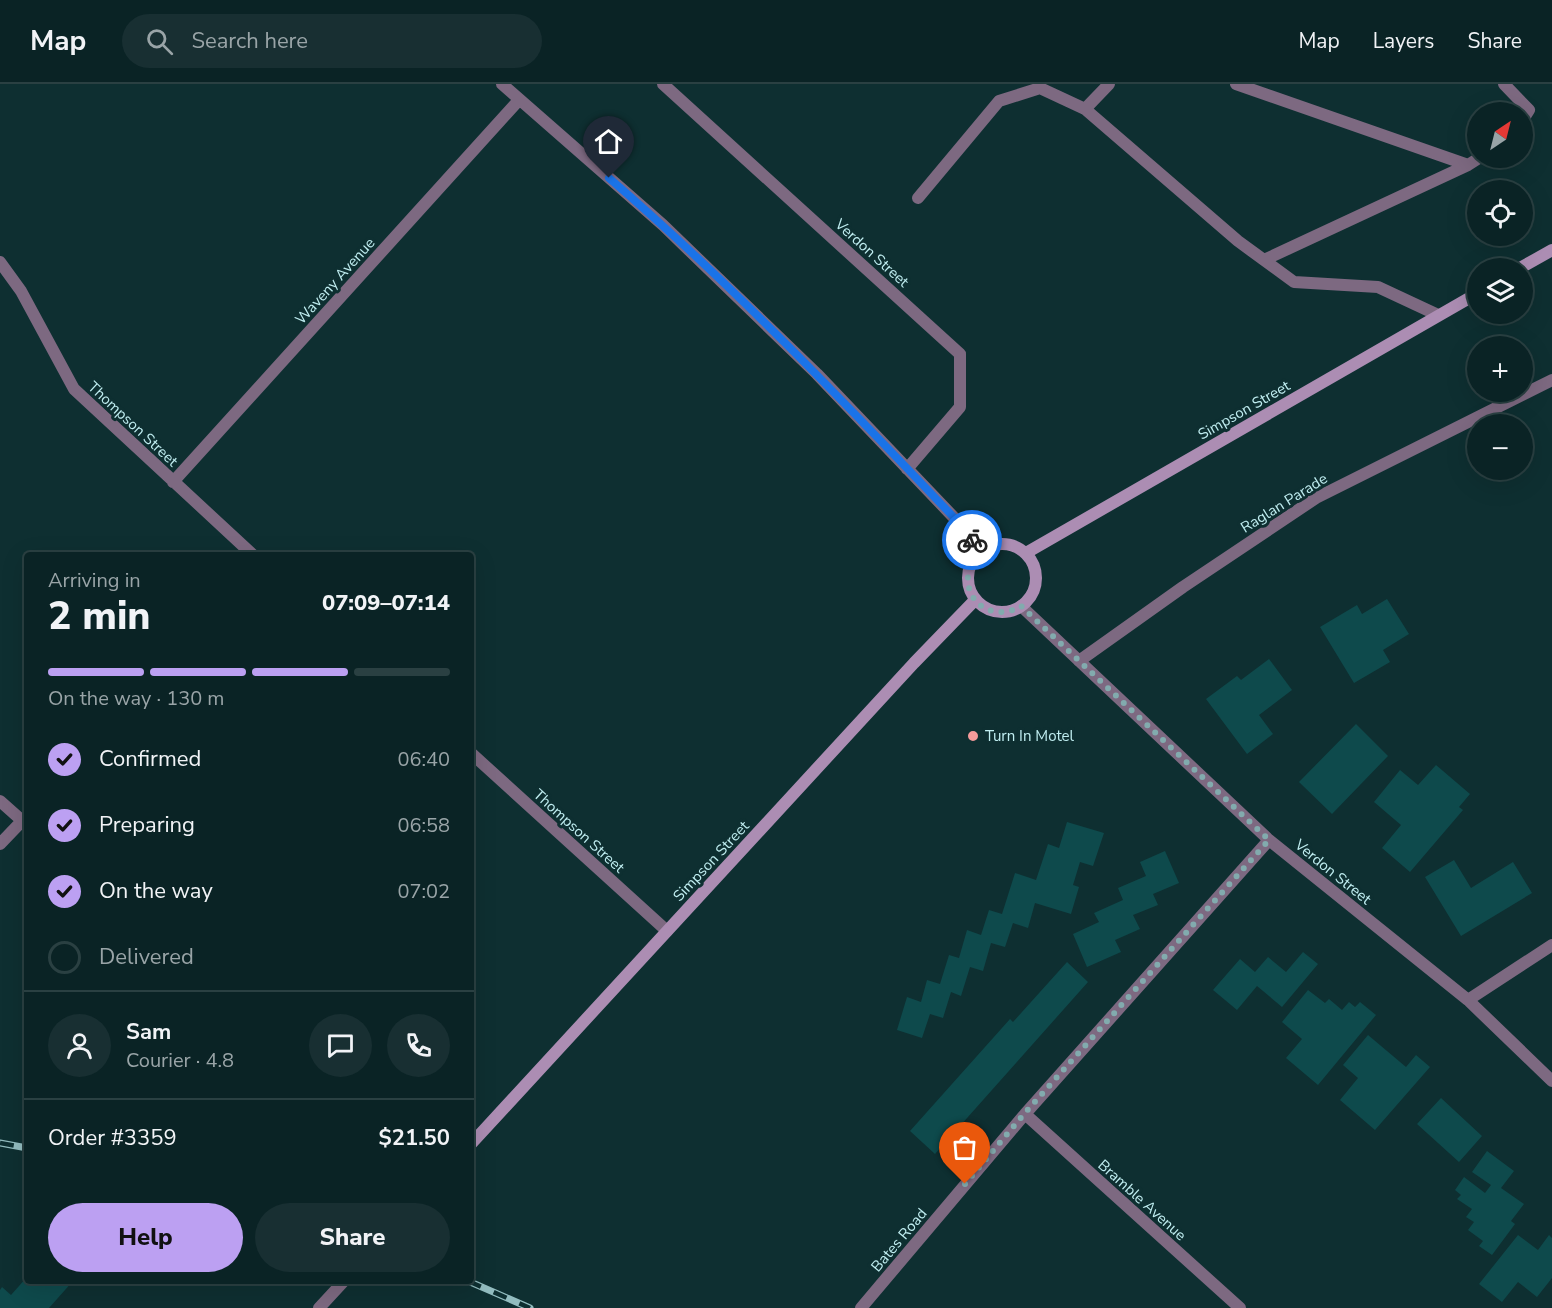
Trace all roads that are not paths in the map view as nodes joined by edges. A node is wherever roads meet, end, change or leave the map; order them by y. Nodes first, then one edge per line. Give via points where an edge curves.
1 (502, 84) edge
2 (663, 84) edge
3 (1109, 84) edge
4 (1236, 84) edge
5 (1504, 84) edge
6 (519, 100) junction
7 (1521, 102) edge
8 (1085, 109) junction
9 (1467, 165) edge
10 (1467, 165) edge
11 (918, 198) dead end
12 (1552, 250) edge
13 (1264, 260) junction
14 (1533, 261) edge
15 (0, 262) edge
16 (1467, 299) edge
17 (1438, 315) junction
18 (1552, 380) edge
19 (907, 469) junction
20 (173, 482) junction
21 (980, 551) junction
22 (250, 552) edge
23 (1026, 553) junction
24 (975, 600) junction
25 (1021, 606) junction
26 (1079, 661) junction
27 (474, 756) edge
28 (0, 801) edge
29 (24, 822) edge
30 (24, 824) edge
31 (1269, 840) junction
32 (0, 844) edge
33 (667, 931) junction
34 (1552, 945) edge
35 (1468, 1000) junction
36 (1552, 1081) edge
37 (1024, 1114) junction
38 (474, 1141) edge
39 (341, 1284) edge
40 (319, 1308) edge
41 (861, 1308) edge
42 (1240, 1308) edge

1 - 6 street
2 - 19 street, Verdon Street via 960,354 960,407
3 - 8 street
4 - 9 street
5 - 7 street
6 - 19 street via 663,225 817,374
6 - 20 street, Waveny Avenue
8 - 11 street via 1040,88 999,101
8 - 13 street
10 - 13 street
12 - 14 street
13 - 17 street via 1294,282 1378,287
15 - 20 street, Thompson Street via 21,291 74,389
16 - 17 street, Simpson Street
17 - 23 street, Simpson Street
18 - 26 street, Raglan Parade via 1317,498
19 - 21 street via 962,526
20 - 22 street, Thompson Street
21 - 23 street via 1006,543
21 - 24 street via 968,569 969,590
23 - 25 street via 1033,562 1036,580 1031,596
24 - 25 street via 994,611 1006,612
24 - 33 street, Simpson Street
25 - 26 street, Verdon Street
26 - 31 street, Verdon Street
27 - 33 street, Thompson Street
28 - 29 street
30 - 32 street
31 - 35 street, Verdon Street
31 - 37 street, Bates Road
33 - 38 street, Simpson Street
34 - 35 street
35 - 36 street, Verdon Street
37 - 41 street, Bates Road
37 - 42 street, Bramble Avenue
39 - 40 street

